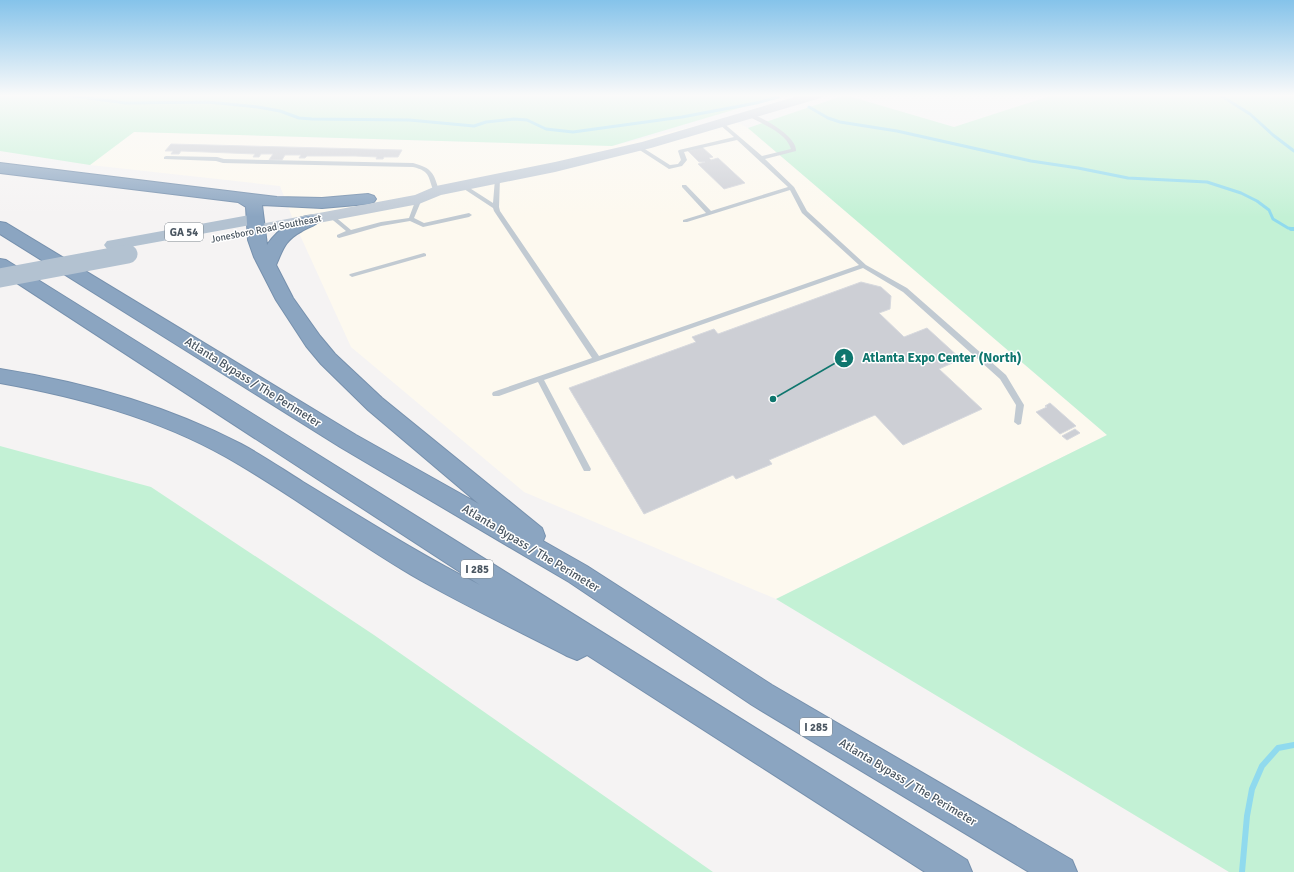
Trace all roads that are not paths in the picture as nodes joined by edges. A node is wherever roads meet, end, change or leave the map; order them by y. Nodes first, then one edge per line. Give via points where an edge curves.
1 (677, 136) edge
2 (735, 136) edge
3 (785, 136) edge
4 (738, 138) junction
5 (638, 147) junction
6 (166, 158) dead end
7 (762, 158) junction
8 (0, 168) edge
9 (498, 179) junction
10 (463, 186) junction
11 (684, 186) dead end
12 (792, 188) junction
13 (436, 191) junction
14 (244, 198) junction
15 (368, 199) junction
16 (420, 199) junction
17 (496, 207) junction
18 (710, 213) junction
19 (469, 215) dead end
20 (331, 216) junction
21 (312, 220) junction
22 (411, 220) junction
23 (685, 221) dead end
24 (255, 224) junction
25 (0, 227) edge
26 (350, 232) junction
27 (339, 236) dead end
28 (424, 255) dead end
29 (268, 264) junction
30 (0, 265) edge
31 (864, 266) junction
32 (352, 274) dead end
33 (0, 278) edge
34 (597, 359) junction
35 (0, 376) edge
36 (540, 379) junction
37 (496, 394) dead end
38 (1018, 422) dead end
39 (587, 469) dead end
40 (578, 574) junction
41 (667, 690) junction
42 (955, 872) edge
43 (1060, 872) edge

1 - 5 main road, Jonesboro Road Southeast / GA 54
2 - 4 lane
3 - 7 lane via 794,146 794,150
4 - 5 lane via 681,151 684,160 680,165 669,167
4 - 7 lane
5 - 9 main road, Jonesboro Road Southeast / GA 54
6 - 13 lane via 413,165 430,172
7 - 12 lane
8 - 14 highway
9 - 10 main road, Jonesboro Road Southeast / GA 54
9 - 17 lane
10 - 13 main road, Jonesboro Road Southeast / GA 54
10 - 17 lane
11 - 18 lane
12 - 18 lane
12 - 31 lane via 804,212
13 - 15 main road, Jonesboro Road Southeast / GA 54 via 418,189
13 - 16 main road, Jonesboro Road Southeast / GA 54
14 - 15 highway via 308,204
14 - 24 highway via 255,208
15 - 24 main road, Jonesboro Road Southeast / GA 54
16 - 20 main road, Jonesboro Road Southeast / GA 54
16 - 22 lane
17 - 34 lane
18 - 23 lane
19 - 22 lane via 423,225
20 - 21 main road, Jonesboro Road Southeast / GA 54
20 - 26 lane
21 - 24 main road, Jonesboro Road Southeast / GA 54
21 - 29 highway via 300,224 282,236 275,244
22 - 26 lane
24 - 29 highway via 260,249
24 - 30 main road, Jonesboro Road Southeast / GA 54
24 - 33 main road, Jonesboro Road Southeast / GA 54, bridge via 128,254
25 - 40 highway, Atlanta Bypass / The Perimeter / I 285 via 348,441
26 - 27 lane
28 - 32 lane
29 - 40 highway via 285,300 301,324 313,341 345,375 401,426
30 - 41 highway, I 285
31 - 34 lane
31 - 38 lane via 905,290 1003,377 1020,405
34 - 36 lane
35 - 41 highway via 94,395 161,417 205,436 241,455 429,572
36 - 37 lane
36 - 39 lane
40 - 43 highway, Atlanta Bypass / The Perimeter / I 285 via 762,695
41 - 42 highway, I 285

